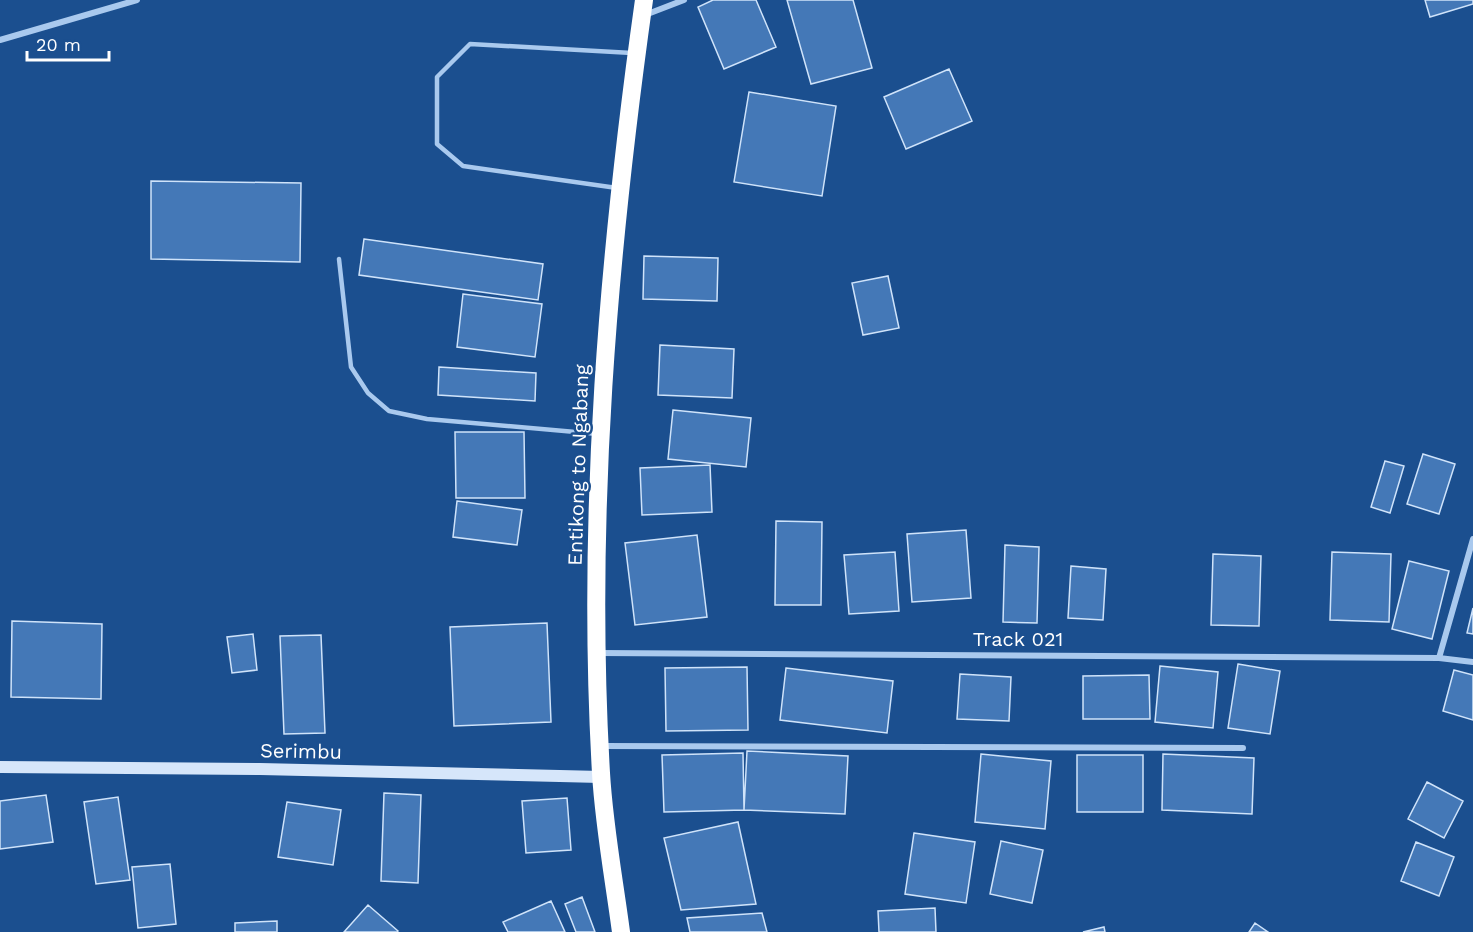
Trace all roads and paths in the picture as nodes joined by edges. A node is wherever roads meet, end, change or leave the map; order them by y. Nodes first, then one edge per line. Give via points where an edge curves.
1 (137, 0) edge
2 (684, 0) edge
3 (643, 8) edge
4 (0, 40) edge
5 (637, 53) junction
6 (622, 189) junction
7 (339, 259) dead end
8 (601, 434) junction
9 (1473, 538) edge
10 (598, 653) junction
11 (1439, 658) junction
12 (1473, 662) edge
13 (600, 746) junction
14 (1243, 748) dead end
15 (0, 767) edge
16 (601, 777) junction
17 (621, 932) edge

1 - 4 street
2 - 3 street
3 - 5 highway, Entikong to Ngabang
5 - 6 highway, Entikong to Ngabang
5 - 6 lane via 470,44 437,77 437,144 463,166
6 - 8 highway, Entikong to Ngabang via 607,325
7 - 8 lane via 351,367 368,393 389,411 428,419
8 - 10 highway, Entikong to Ngabang via 595,546
9 - 11 street
10 - 11 street, Track 021
10 - 13 highway, Entikong to Ngabang
11 - 12 street, Track 021
13 - 14 street
13 - 16 highway, Entikong to Ngabang
15 - 16 main road, Serimbu
16 - 17 highway, Entikong to Ngabang

